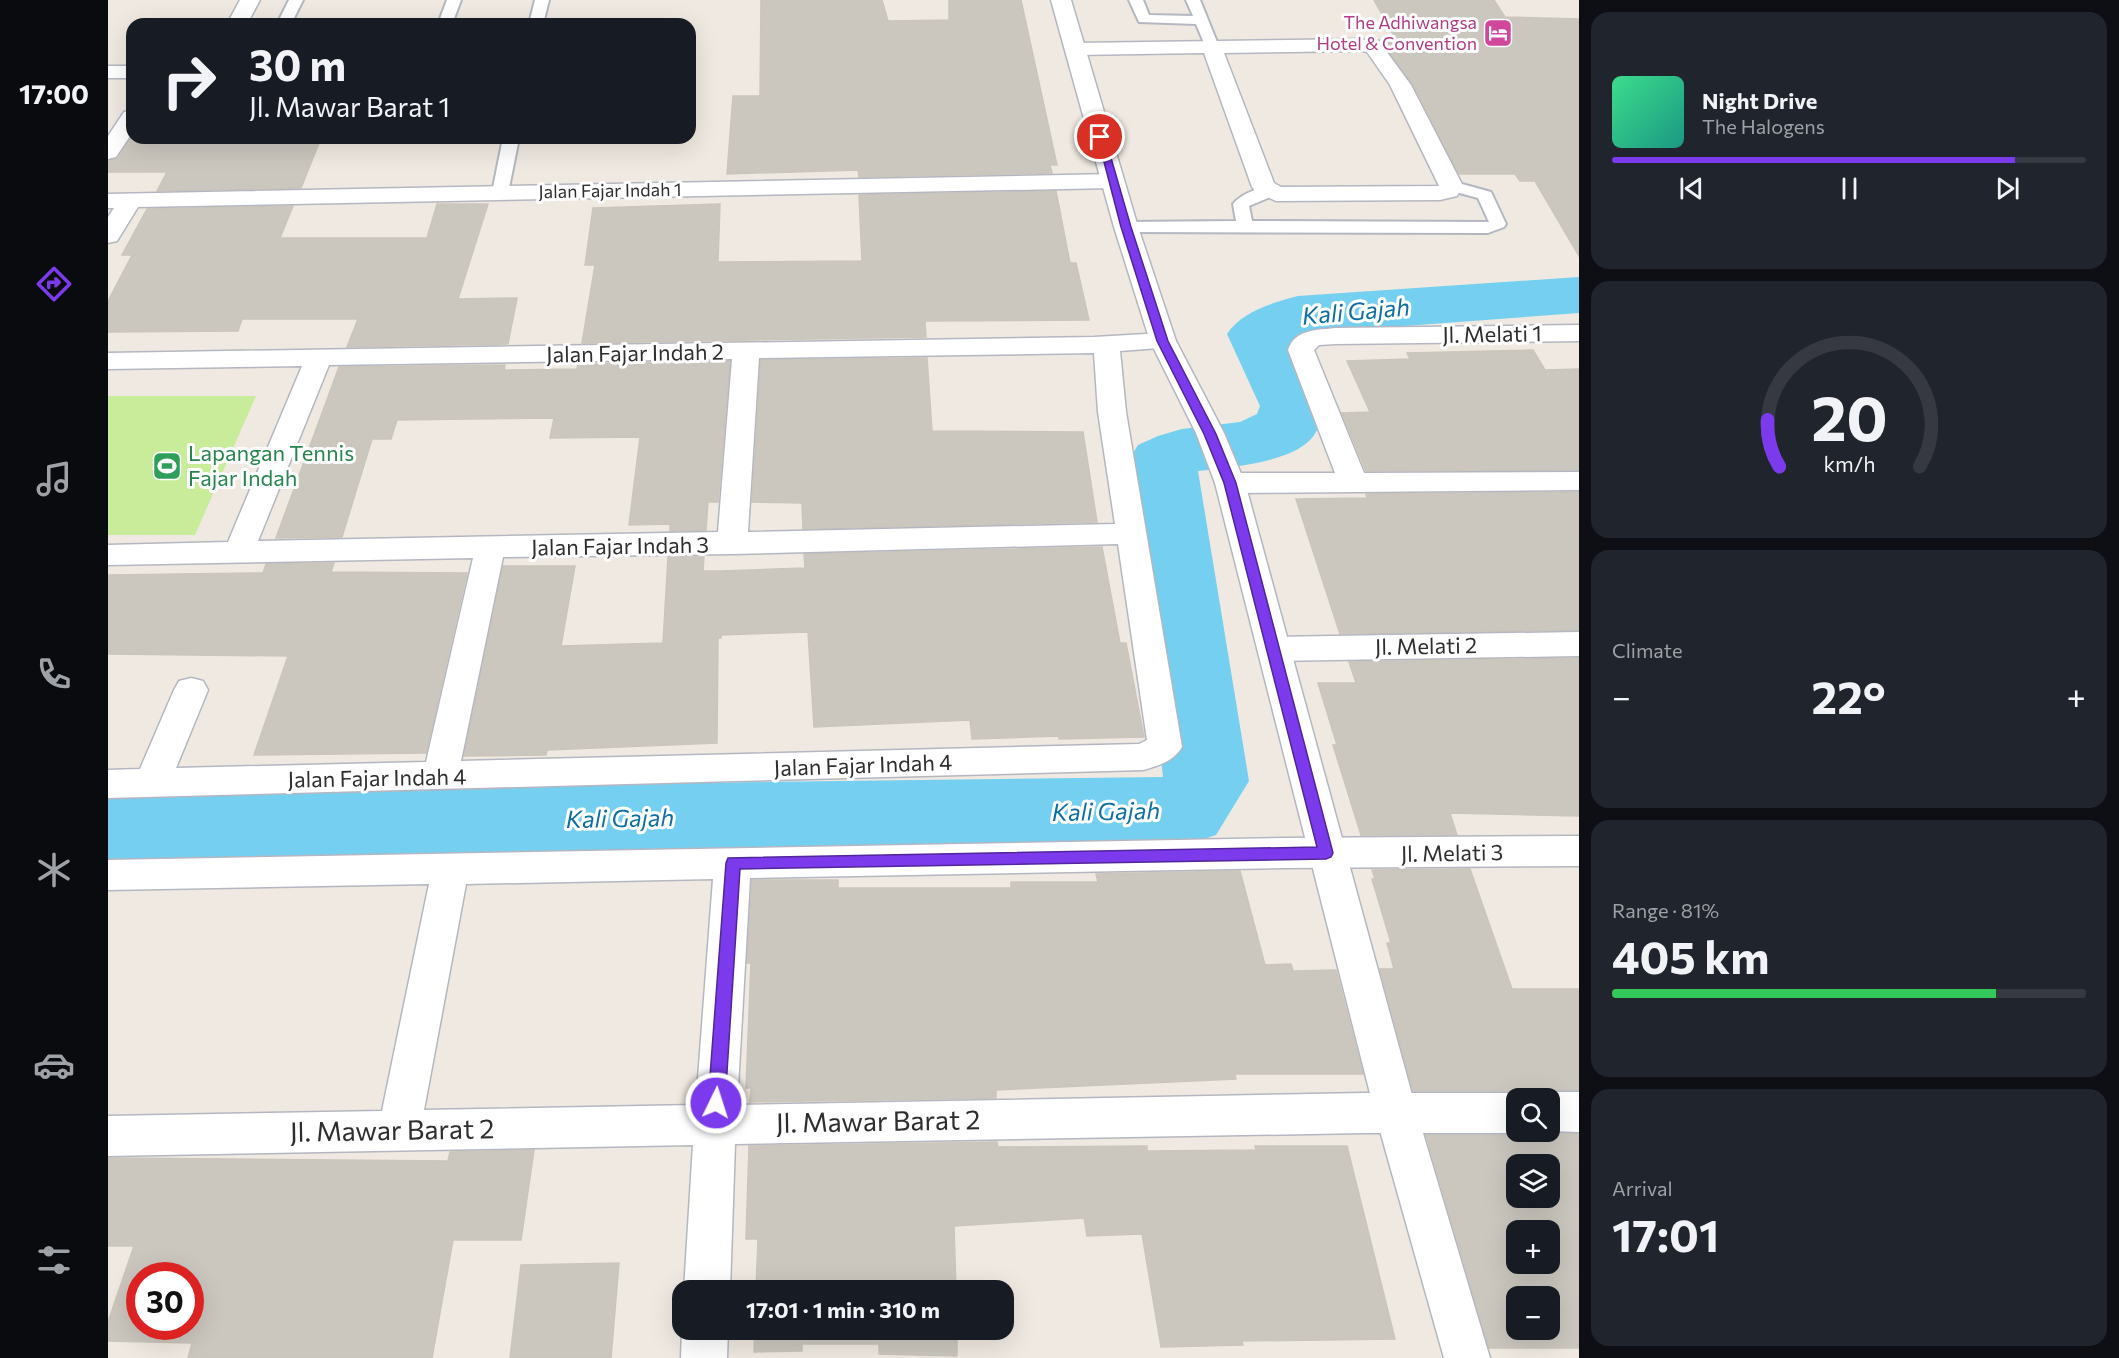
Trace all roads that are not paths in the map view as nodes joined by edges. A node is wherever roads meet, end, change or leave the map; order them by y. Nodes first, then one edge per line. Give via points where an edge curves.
1 (250, 0) edge
2 (296, 0) edge
3 (454, 0) edge
4 (542, 0) edge
5 (1062, 0) edge
6 (1136, 0) edge
7 (1193, 0) edge
8 (240, 18) edge
9 (287, 18) edge
10 (447, 18) edge
11 (538, 18) edge
12 (1202, 20) junction
13 (1212, 46) junction
14 (1075, 49) junction
15 (108, 72) edge
16 (126, 72) edge
17 (126, 126) edge
18 (510, 144) edge
19 (108, 152) edge
20 (1113, 181) junction
21 (1451, 186) junction
22 (1271, 191) junction
23 (500, 193) junction
24 (119, 201) edge
25 (1245, 226) junction
26 (1126, 227) junction
27 (108, 236) edge
28 (1579, 333) edge
29 (1163, 341) junction
30 (1106, 344) junction
31 (746, 351) junction
32 (319, 358) junction
33 (108, 361) edge
34 (1221, 460) junction
35 (1579, 481) edge
36 (1353, 482) junction
37 (1131, 534) junction
38 (732, 544) junction
39 (490, 549) junction
40 (238, 554) junction
41 (108, 555) edge
42 (1579, 644) edge
43 (1273, 649) junction
44 (191, 690) dead end
45 (440, 777) junction
46 (152, 783) junction
47 (108, 784) edge
48 (1579, 851) edge
49 (1326, 853) junction
50 (733, 863) junction
51 (452, 867) junction
52 (108, 875) edge
53 (1560, 1112) edge
54 (1579, 1112) edge
55 (1396, 1113) junction
56 (1506, 1113) edge
57 (715, 1125) junction
58 (399, 1131) junction
59 (108, 1136) edge
60 (707, 1280) edge
61 (705, 1340) edge
62 (704, 1358) edge
63 (1467, 1358) edge

1 - 8 street
2 - 9 lane
3 - 10 lane
4 - 11 lane
5 - 14 street
6 - 12 lane via 1144,20
7 - 12 lane
12 - 13 lane
13 - 14 street
13 - 21 street via 1374,48 1400,86
13 - 22 street via 1264,186
14 - 20 street
15 - 16 street
17 - 19 street
18 - 23 lane
20 - 23 street, Jalan Fajar Indah 1
20 - 26 street
21 - 22 street via 1440,193 1282,195
21 - 25 lane via 1485,195 1498,224 1488,228
22 - 25 lane via 1241,204
23 - 24 street, Jalan Fajar Indah 1
24 - 27 street
25 - 26 lane
26 - 29 street
28 - 36 street, Jl. Melati 1 via 1336,336 1313,338 1303,344 1301,350
29 - 30 street, Jalan Fajar Indah 2
29 - 34 street
30 - 31 street, Jalan Fajar Indah 2
30 - 37 street, Jalan Fajar Indah 4
31 - 32 street, Jalan Fajar Indah 2
31 - 38 street
32 - 33 street, Jalan Fajar Indah 2
32 - 40 street
34 - 36 street
34 - 43 street
35 - 36 street
37 - 38 street, Jalan Fajar Indah 3
37 - 45 street, Jalan Fajar Indah 4 via 1165,747 1143,757
38 - 39 street, Jalan Fajar Indah 3
39 - 40 street, Jalan Fajar Indah 3
39 - 45 street
40 - 41 street, Jalan Fajar Indah 3
42 - 43 street, Jl. Melati 2
43 - 49 street
44 - 46 street
45 - 46 street, Jalan Fajar Indah 4
46 - 47 street, Jalan Fajar Indah 4
48 - 49 street, Jl. Melati 3
49 - 50 street, Jl. Melati 3
49 - 55 street
50 - 51 street, Jl. Melati 3
50 - 57 street
51 - 52 street, Jl. Melati 3
51 - 58 street
53 - 54 street
55 - 56 street, Jl. Mawar Barat 2
55 - 57 street, Jl. Mawar Barat 2
55 - 63 street
57 - 58 street, Jl. Mawar Barat 2
57 - 60 street
58 - 59 street, Jl. Mawar Barat 2
61 - 62 street

